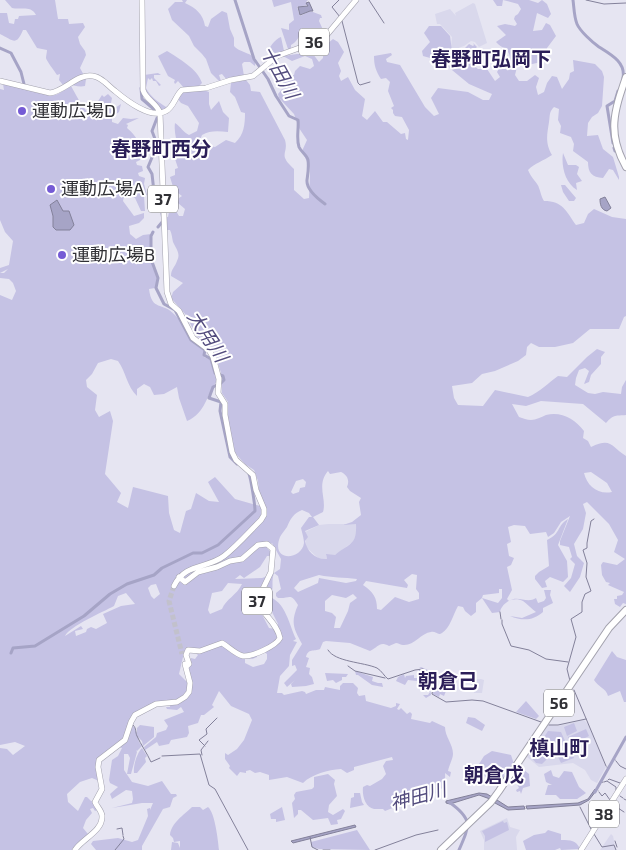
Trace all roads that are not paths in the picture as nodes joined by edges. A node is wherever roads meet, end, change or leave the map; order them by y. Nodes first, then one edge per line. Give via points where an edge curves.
1 (142, 0) edge
2 (356, 0) edge
3 (626, 77) edge
4 (0, 81) edge
5 (626, 84) edge
6 (160, 113) junction
7 (626, 161) edge
8 (626, 167) edge
9 (179, 578) junction
10 (174, 586) tunnel mouth
11 (626, 612) edge
12 (182, 654) tunnel mouth
13 (186, 667) junction
14 (626, 779) edge
15 (76, 850) edge
16 (442, 850) edge
17 (581, 850) edge

1 - 6 main road via 143,90
2 - 6 main road, 36 via 325,37 277,56 251,77 207,88 182,90 169,109
3 - 8 highway via 613,125 616,146
4 - 6 main road via 53,93 83,77 93,76 147,112
5 - 7 highway via 616,125 618,142
6 - 9 main road, 37 via 167,292 193,338 211,353 218,374 218,393 225,404 224,415 232,452 236,460 252,473 256,492 264,506 264,515 224,556 191,568
9 - 10 main road, 37
9 - 13 main road, 37 via 187,581 198,572 242,558 258,545 267,544 273,549 271,572 257,601 277,629 278,643 247,656 222,643 200,651 188,650 189,664
11 - 16 highway, 56 via 493,800
12 - 13 main road, 37
13 - 15 main road, 37 via 190,686 185,697 177,702 156,704 135,715 125,740 99,760 102,789 95,802 102,820 97,830
14 - 17 main road, 38

